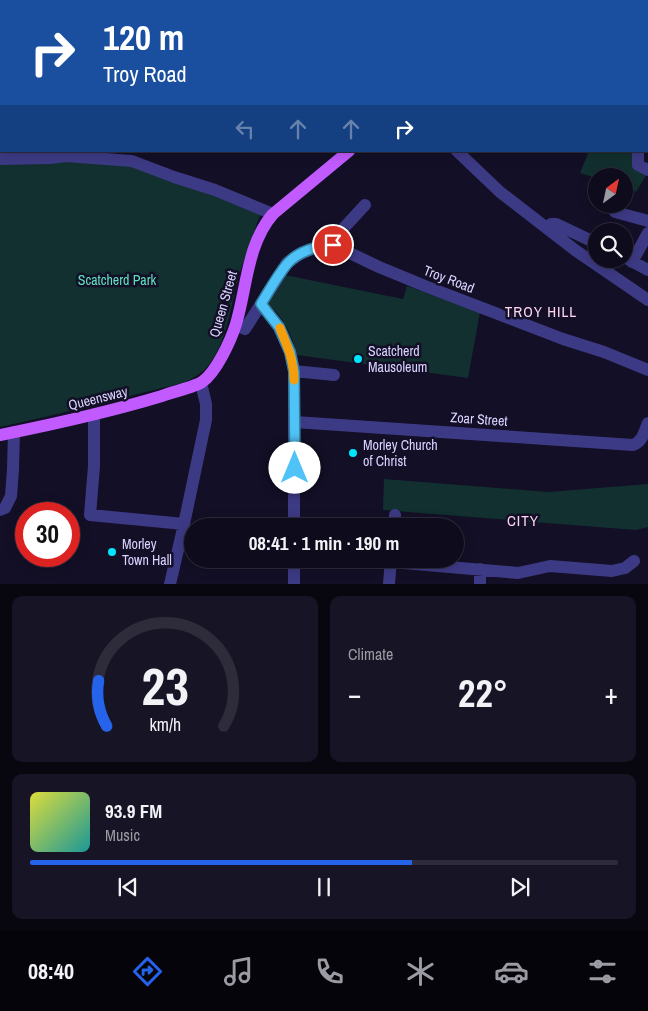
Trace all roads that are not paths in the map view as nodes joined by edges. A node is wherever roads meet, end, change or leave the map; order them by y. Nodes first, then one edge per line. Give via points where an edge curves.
1 (348, 152) edge
2 (458, 152) edge
3 (638, 152) edge
4 (66, 154) edge
5 (134, 156) edge
6 (0, 159) edge
7 (648, 170) edge
8 (364, 205) dead end
9 (620, 213) edge
10 (273, 214) junction
11 (648, 221) edge
12 (547, 228) junction
13 (648, 233) edge
14 (588, 240) edge
15 (333, 245) junction
16 (633, 253) edge
17 (633, 262) edge
18 (648, 270) edge
19 (648, 300) edge
20 (261, 304) junction
21 (236, 325) junction
22 (648, 370) edge
23 (294, 371) junction
24 (334, 375) dead end
25 (201, 383) junction
26 (94, 415) junction
27 (295, 422) junction
28 (648, 423) edge
29 (14, 432) junction
30 (0, 435) edge
31 (0, 510) edge
32 (185, 518) edge
33 (294, 518) edge
34 (184, 524) joint
35 (634, 561) dead end
36 (464, 567) edge
37 (294, 568) edge
38 (391, 568) edge
39 (480, 569) junction
40 (170, 584) edge
41 (294, 584) edge
42 (390, 584) edge
43 (480, 584) edge

1 - 10 main road, Queen Street
2 - 12 street via 500,192
3 - 7 street via 638,165
4 - 5 street
4 - 6 street via 50,158
5 - 10 street via 174,177
8 - 15 street
9 - 11 street
10 - 21 main road, Queen Street via 265,223 256,244
12 - 14 street via 556,224
12 - 19 street
13 - 16 street
15 - 20 street via 312,249 288,263
15 - 22 street, Troy Road via 425,286
17 - 18 street
20 - 21 street via 245,329
20 - 23 street via 279,327
21 - 25 main road, Queen Street via 212,374
23 - 24 street
23 - 27 street
25 - 26 main road, Queensway
25 - 32 street via 206,420
26 - 29 main road, Queensway
26 - 34 street via 90,515
27 - 28 street, Zoar Street via 633,445 639,443
27 - 33 street
29 - 30 main road, Queensway
29 - 31 street via 11,496 5,508
34 - 40 street
35 - 39 street via 625,568 612,571 550,566 518,573
36 - 39 street
37 - 41 street
38 - 42 street
39 - 43 street

